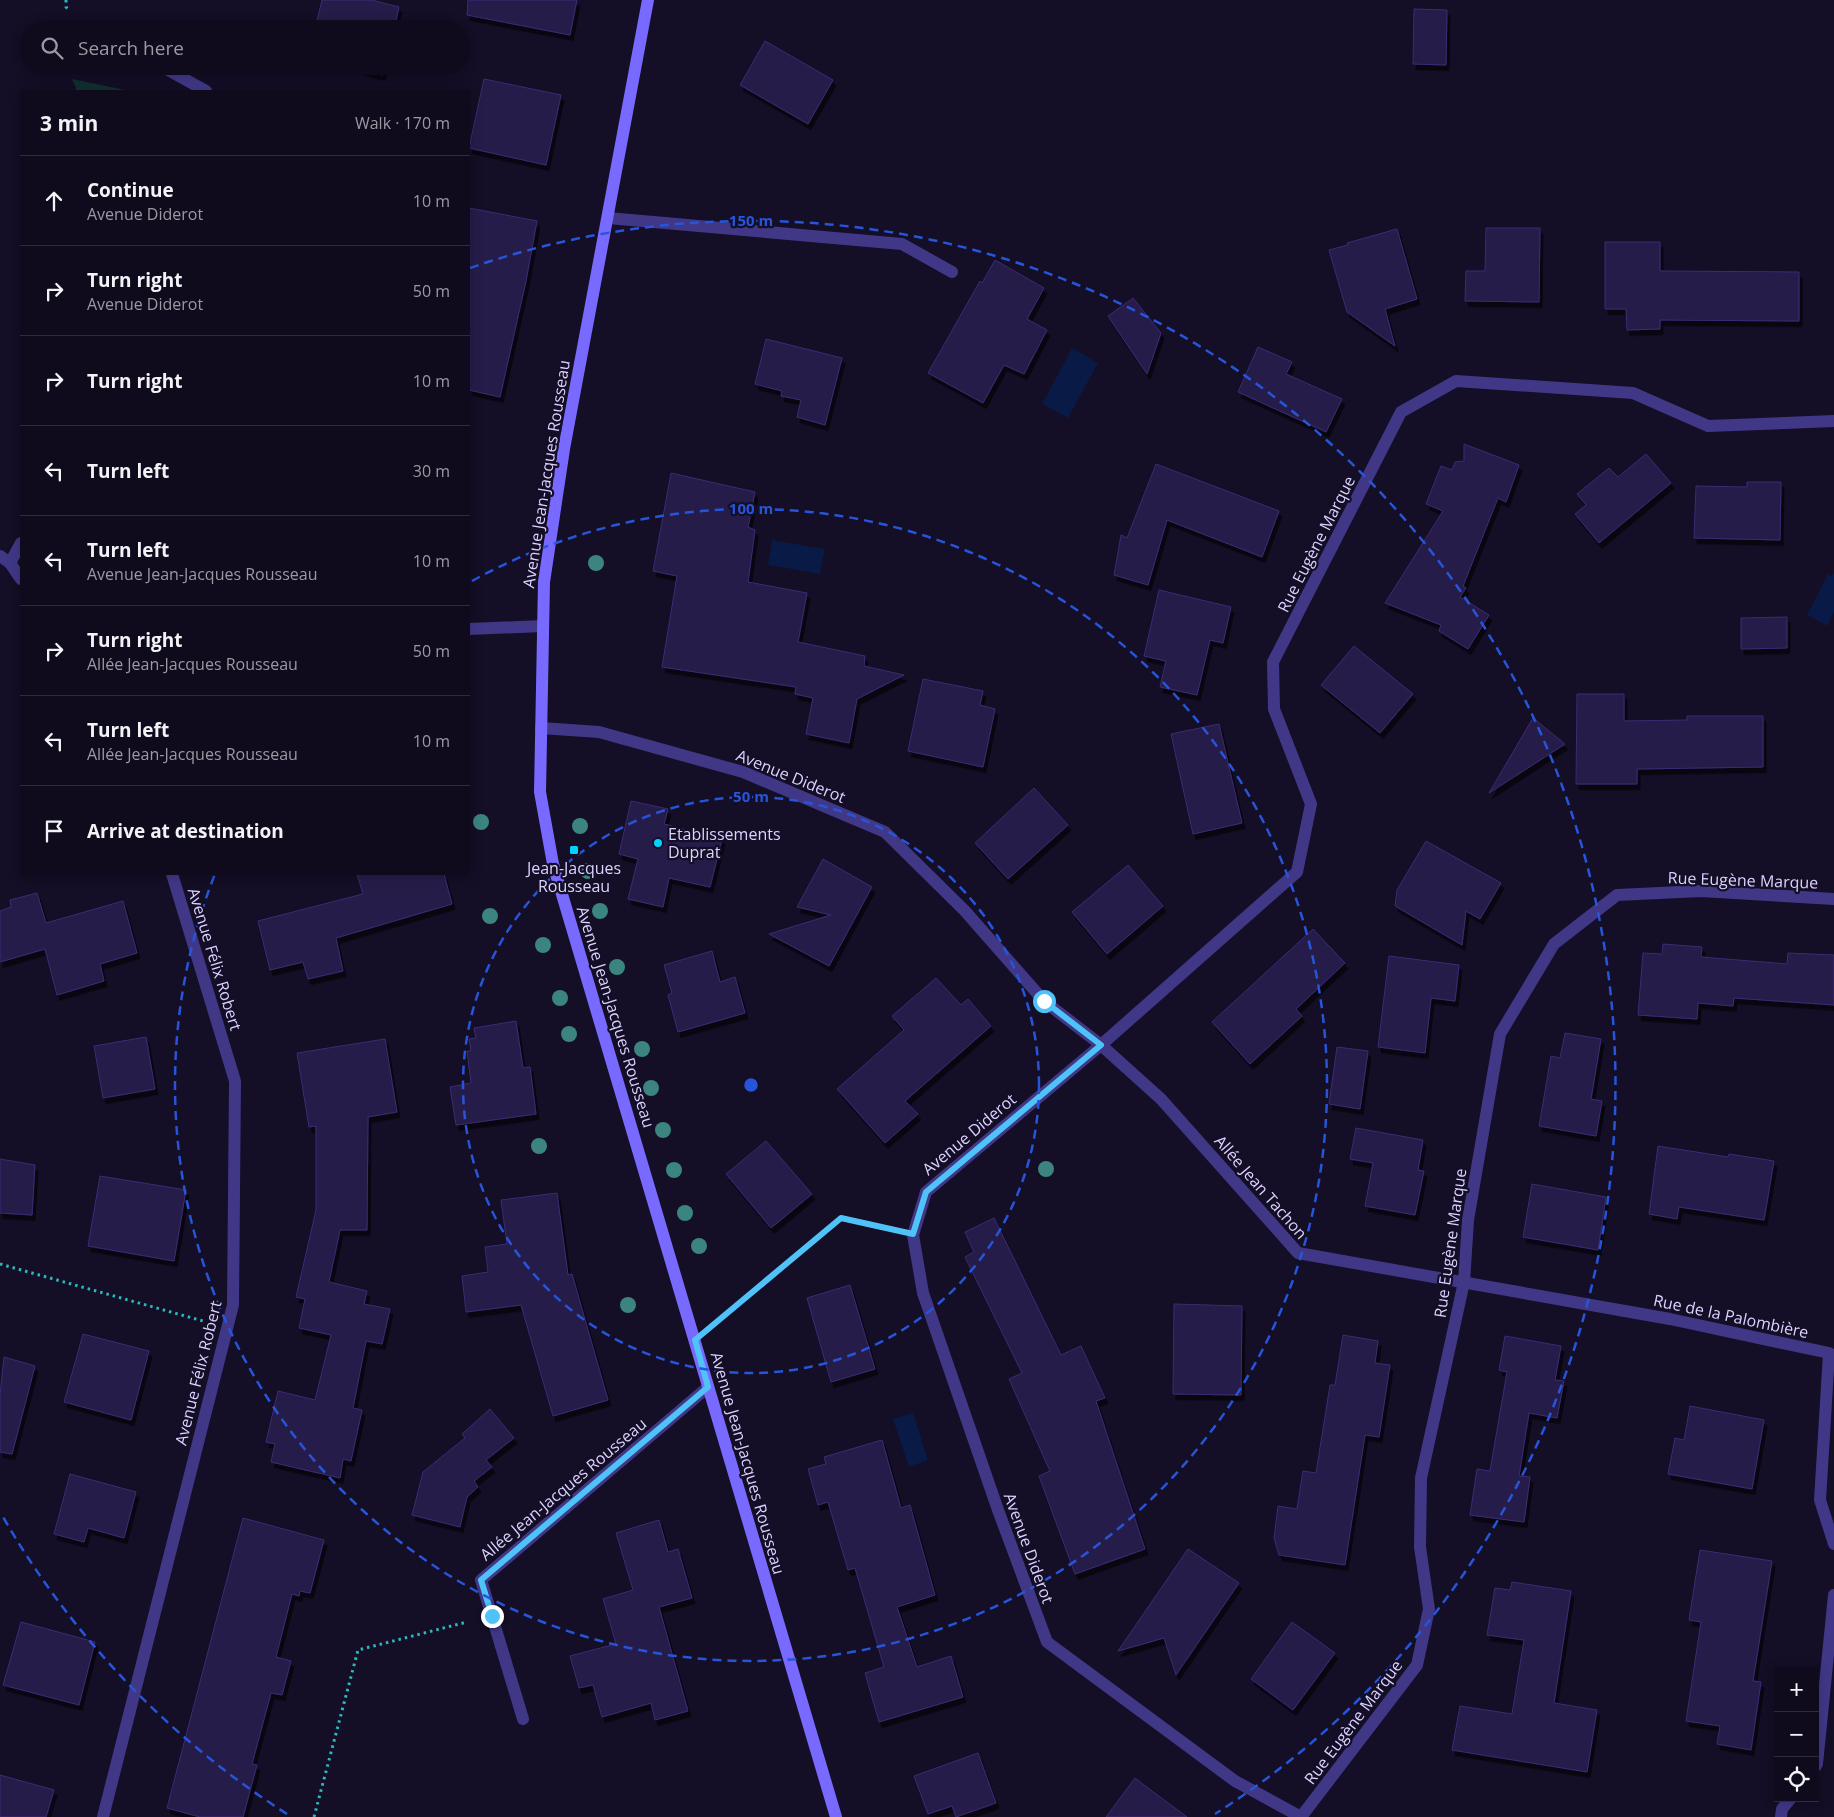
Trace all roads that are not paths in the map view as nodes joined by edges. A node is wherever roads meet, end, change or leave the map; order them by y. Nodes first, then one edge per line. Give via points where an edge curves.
1 (648, 0) edge
2 (177, 75) edge
3 (204, 90) edge
4 (608, 218) junction
5 (952, 272) dead end
6 (1834, 421) edge
7 (20, 543) edge
8 (5, 559) edge
9 (20, 578) edge
10 (543, 626) junction
11 (470, 629) edge
12 (541, 728) junction
13 (172, 875) edge
14 (1834, 899) edge
15 (1101, 1045) junction
16 (1464, 1282) junction
17 (708, 1387) junction
18 (1834, 1544) edge
19 (1834, 1595) edge
20 (523, 1719) dead end
21 (1818, 1757) edge
22 (1788, 1802) edge
23 (103, 1817) edge
24 (836, 1817) edge
25 (1301, 1817) edge
26 (1781, 1817) edge

1 - 4 street, Avenue Jean-Jacques Rousseau
2 - 3 street
4 - 5 street via 902,244
4 - 10 street, Avenue Jean-Jacques Rousseau via 564,449 544,582
6 - 15 street, Rue Eugène Marque via 1708,426 1633,393 1456,381 1401,412 1273,662 1274,709 1311,804 1297,872
7 - 8 street
8 - 9 street
10 - 11 street
10 - 12 street, Avenue Jean-Jacques Rousseau
12 - 15 street, Avenue Diderot via 599,732 743,772 885,832 966,911 1044,1001
12 - 17 street, Avenue Jean-Jacques Rousseau via 540,792 553,864
13 - 23 street, Avenue Félix Robert via 235,1081 234,1305
14 - 16 street, Rue Eugène Marque via 1701,891 1617,895 1554,944 1500,1034 1468,1220
15 - 16 street, Allée Jean Tachon via 1161,1099 1298,1253
15 - 25 street, Avenue Diderot via 926,1192 913,1234 923,1294 1047,1642 1235,1781
16 - 18 street, Rue de la Palombière via 1829,1352 1820,1500
16 - 25 street, Rue Eugène Marque via 1421,1478 1420,1547 1429,1609 1418,1665
17 - 20 street, Allée Jean-Jacques Rousseau via 481,1580
17 - 24 street, Avenue Jean-Jacques Rousseau
19 - 21 street
22 - 26 street

